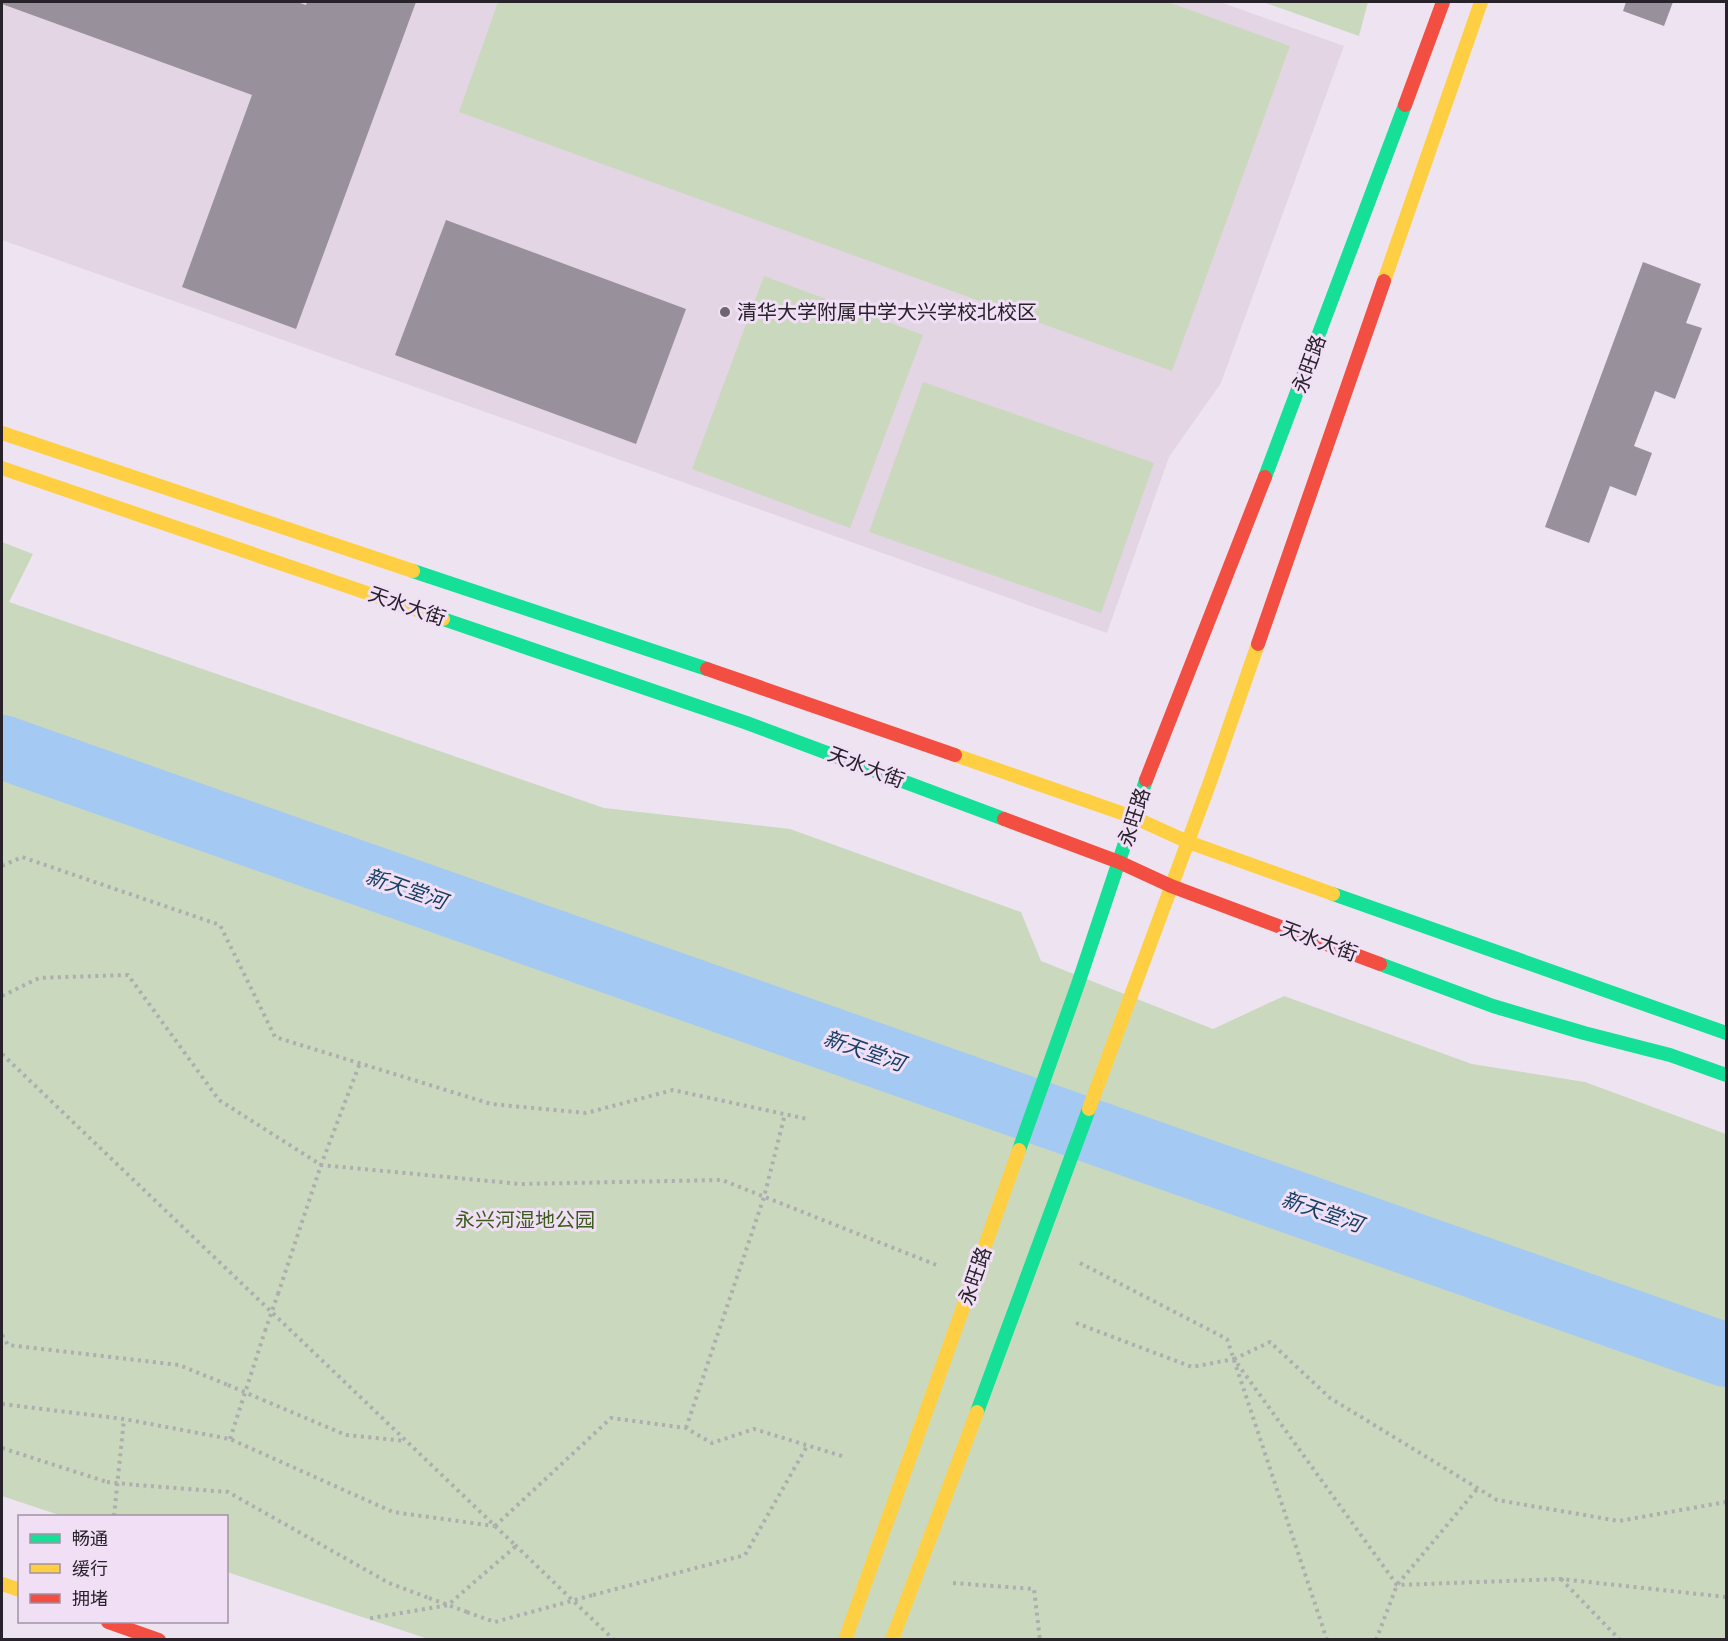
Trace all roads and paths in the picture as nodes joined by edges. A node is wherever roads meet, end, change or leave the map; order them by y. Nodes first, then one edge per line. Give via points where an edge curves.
1 (1443, 2) edge
2 (1481, 2) edge
3 (2, 433) edge
4 (2, 468) edge
5 (1133, 817) junction
6 (1188, 842) junction
7 (1119, 862) junction
8 (2, 866) edge
9 (1171, 886) junction
10 (2, 996) edge
11 (1726, 1033) edge
12 (2, 1054) edge
13 (360, 1063) junction
14 (1726, 1075) edge
15 (785, 1114) junction
16 (807, 1119) dead end
17 (321, 1165) junction
18 (764, 1197) junction
19 (1080, 1263) dead end
20 (939, 1266) dead end
21 (1076, 1323) dead end
22 (2, 1335) edge
23 (1234, 1359) junction
24 (2, 1404) edge
25 (124, 1419) junction
26 (686, 1428) junction
27 (230, 1438) junction
28 (405, 1441) junction
29 (807, 1446) junction
30 (2, 1448) edge
31 (842, 1456) dead end
32 (1478, 1488) junction
33 (1726, 1502) edge
34 (114, 1515) edge
35 (495, 1526) junction
36 (1561, 1579) junction
37 (953, 1583) dead end
38 (2, 1584) edge
39 (1397, 1585) junction
40 (18, 1589) edge
41 (1726, 1597) edge
42 (366, 1619) dead end
43 (111, 1623) edge
44 (159, 1640) edge
45 (614, 1640) edge
46 (844, 1640) edge
47 (892, 1640) edge
48 (1040, 1640) edge
49 (1327, 1640) edge
50 (1376, 1640) edge
51 (1620, 1640) edge

1 - 5 main road, 永旺路 via 1282,435
2 - 6 main road
3 - 5 main road, 天水大街
4 - 7 main road, 天水大街 via 747,723
5 - 6 main road, 天水大街
5 - 7 main road, 永旺路
6 - 9 main road
6 - 11 main road, 天水大街
7 - 9 main road, 天水大街
7 - 46 main road, 永旺路
8 - 13 path via 22,857 220,925 275,1037
9 - 14 main road, 天水大街 via 1493,1006 1670,1055
9 - 47 main road
10 - 17 path via 39,978 128,975 219,1101
12 - 28 path
13 - 15 path via 491,1104 586,1113 673,1090
13 - 17 path
15 - 16 path
15 - 18 path
17 - 18 path via 520,1185 722,1180
17 - 27 path, bridge
18 - 20 path
18 - 26 path
19 - 23 path via 1227,1339
21 - 23 path via 1192,1366
22 - 28 path, bridge via 8,1345 179,1365 346,1435
23 - 32 path via 1270,1342 1330,1398
23 - 39 path
23 - 49 path
24 - 25 path
25 - 27 path
25 - 34 path
26 - 29 path via 712,1443 754,1429
26 - 35 path via 611,1418
27 - 35 path via 393,1512
28 - 35 path
29 - 30 path, bridge via 745,1555 495,1622 389,1583 228,1492 107,1482
29 - 31 path
32 - 33 path via 1497,1500 1619,1521
32 - 39 path
35 - 42 path via 516,1546 448,1605
35 - 45 path
36 - 39 path
36 - 41 path
36 - 51 path
37 - 48 path via 1034,1589
38 - 40 main road
39 - 50 path
43 - 44 main road

